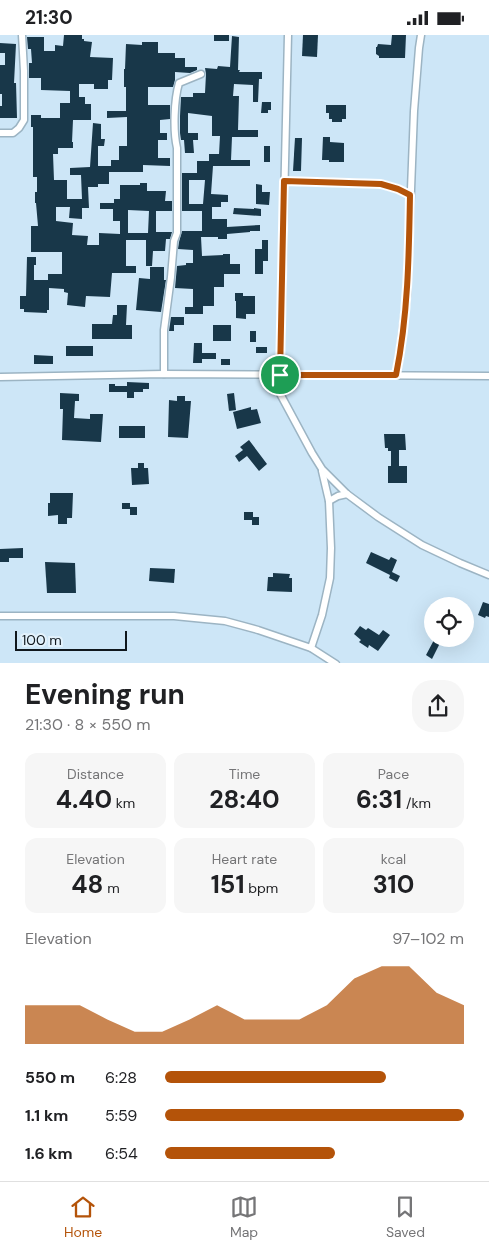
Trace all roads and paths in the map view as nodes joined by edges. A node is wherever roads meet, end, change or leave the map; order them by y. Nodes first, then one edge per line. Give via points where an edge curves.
1 (22, 35) edge
2 (288, 35) edge
3 (421, 35) edge
4 (201, 74) dead end
5 (0, 133) edge
6 (284, 181) junction
7 (410, 195) junction
8 (164, 374) junction
9 (270, 375) junction
10 (280, 375) junction
11 (396, 375) junction
12 (489, 375) edge
13 (0, 377) edge
14 (322, 469) junction
15 (347, 494) junction
16 (329, 501) junction
17 (489, 575) edge
18 (0, 616) edge
19 (311, 648) junction
20 (336, 663) edge

1 - 5 street via 24,120 13,133
2 - 6 street
3 - 7 street
4 - 8 street via 179,83 177,91 177,233 164,330
6 - 7 street via 381,184
6 - 10 street
7 - 11 street via 407,294
8 - 9 street
8 - 13 street
9 - 10 street
9 - 14 street
10 - 11 street
11 - 12 street
14 - 15 street
14 - 16 street
15 - 16 street
15 - 17 street via 414,540
16 - 19 street via 329,586
18 - 19 street via 174,616 208,619 242,625
19 - 20 street

